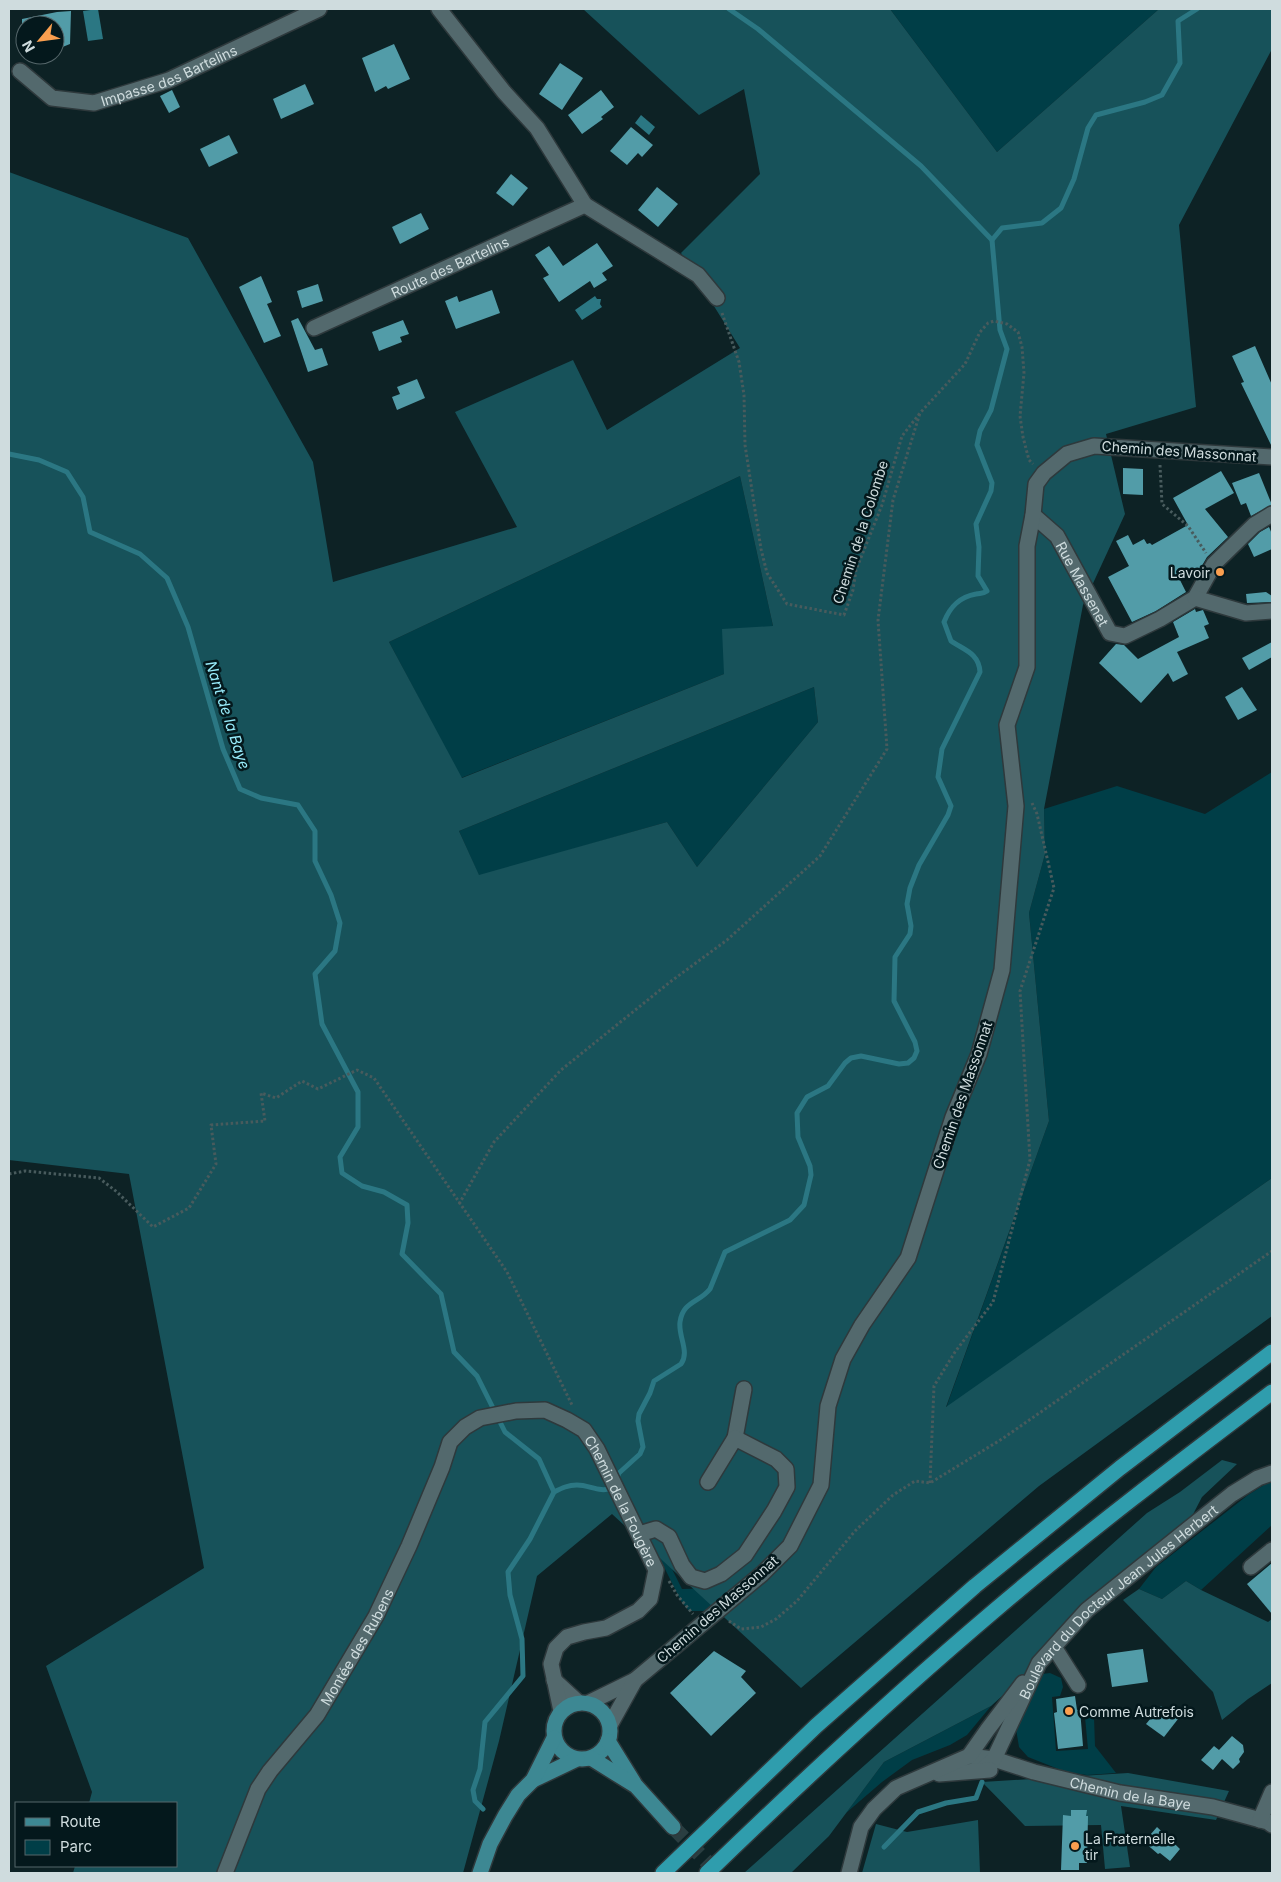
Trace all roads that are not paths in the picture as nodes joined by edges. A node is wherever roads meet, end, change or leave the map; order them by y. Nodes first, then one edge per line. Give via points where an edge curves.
1 (318, 9) edge
2 (440, 9) edge
3 (20, 71) dead end
4 (585, 205) junction
5 (717, 298) road end
6 (314, 328) dead end
7 (1272, 457) edge
8 (1272, 514) edge
9 (1033, 515) junction
10 (1195, 598) junction
11 (1272, 611) edge
12 (1272, 1352) edge
13 (744, 1389) dead end
14 (1272, 1392) edge
15 (480, 1418) joint
16 (735, 1438) junction
17 (1272, 1472) edge
18 (708, 1482) dead end
19 (639, 1534) junction
20 (1272, 1550) edge
21 (1251, 1567) dead end
22 (1054, 1647) junction
23 (1039, 1663) junction
24 (554, 1680) junction
25 (635, 1680) junction
26 (1078, 1685) dead end
27 (583, 1703) junction
28 (561, 1711) junction
29 (610, 1725) junction
30 (554, 1738) junction
31 (608, 1741) junction
32 (969, 1756) junction
33 (584, 1758) junction
34 (994, 1759) junction
35 (982, 1770) junction
36 (1034, 1772) junction
37 (922, 1776) junction
38 (533, 1780) junction
39 (636, 1786) junction
40 (1272, 1792) edge
41 (1268, 1818) edge
42 (673, 1827) tunnel mouth
43 (225, 1873) edge
44 (480, 1873) edge
45 (663, 1873) edge
46 (707, 1873) edge
47 (849, 1873) edge

1 - 3 street, Impasse des Bartelins via 169,80 94,103 52,98
2 - 4 street via 504,92 537,128
4 - 5 street via 698,274
4 - 6 street, Route des Bartelins
7 - 9 street, Chemin des Massonnat via 1094,446 1067,454 1044,473 1036,484
8 - 10 street, Rue Massenet via 1254,525 1214,564
9 - 10 street, Rue Massenet via 1057,536 1110,633 1124,636
9 - 25 street, Chemin des Massonnat via 1027,546 1027,667 1007,725 1016,806 1002,970 979,1054 953,1117 908,1258 862,1325 843,1360 828,1406 821,1485 790,1546 762,1574
10 - 11 street via 1246,613
12 - 45 highway via 1120,1468 975,1586 816,1726
13 - 16 street
14 - 46 highway via 1140,1492 995,1610 842,1744
15 - 19 street, Chemin de la Fougère via 516,1411 545,1410 584,1430
15 - 43 street, Montée des Rubens via 465,1426 450,1442 409,1546 376,1616 317,1715 258,1789
16 - 18 street
16 - 19 street via 776,1459 786,1470 787,1487 745,1556 721,1574 705,1581 691,1577 682,1566 669,1537 656,1529
17 - 22 street, Boulevard du Docteur Jean Jules Herbert via 1246,1485 1215,1507 1087,1610
19 - 24 street, Chemin de la Fougère via 656,1570 650,1599 638,1611 606,1628 567,1637 556,1648 551,1664
20 - 21 street
22 - 23 street, Boulevard du Docteur Jean Jules Herbert
22 - 26 street
23 - 32 street
23 - 34 street, Boulevard du Docteur Jean Jules Herbert
24 - 27 street
24 - 28 street, Chemin de la Fougère
25 - 27 street, Chemin des Massonnat
25 - 29 street, Chemin des Massonnat
27 - 28 main road
27 - 29 main road via 602,1711
28 - 30 main road via 554,1726
29 - 31 main road
30 - 33 main road via 569,1756
30 - 38 main road
31 - 33 main road via 602,1751
31 - 39 main road
32 - 34 street, Chemin de la Baye
32 - 37 street
33 - 38 main road
33 - 39 main road
34 - 35 street
34 - 36 street, Chemin de la Baye
35 - 36 street
35 - 37 street
36 - 41 street, Chemin de la Baye via 1120,1793
37 - 47 street via 896,1788 874,1809 861,1827
38 - 44 main road via 518,1795 505,1816
39 - 42 main road
40 - 41 street

